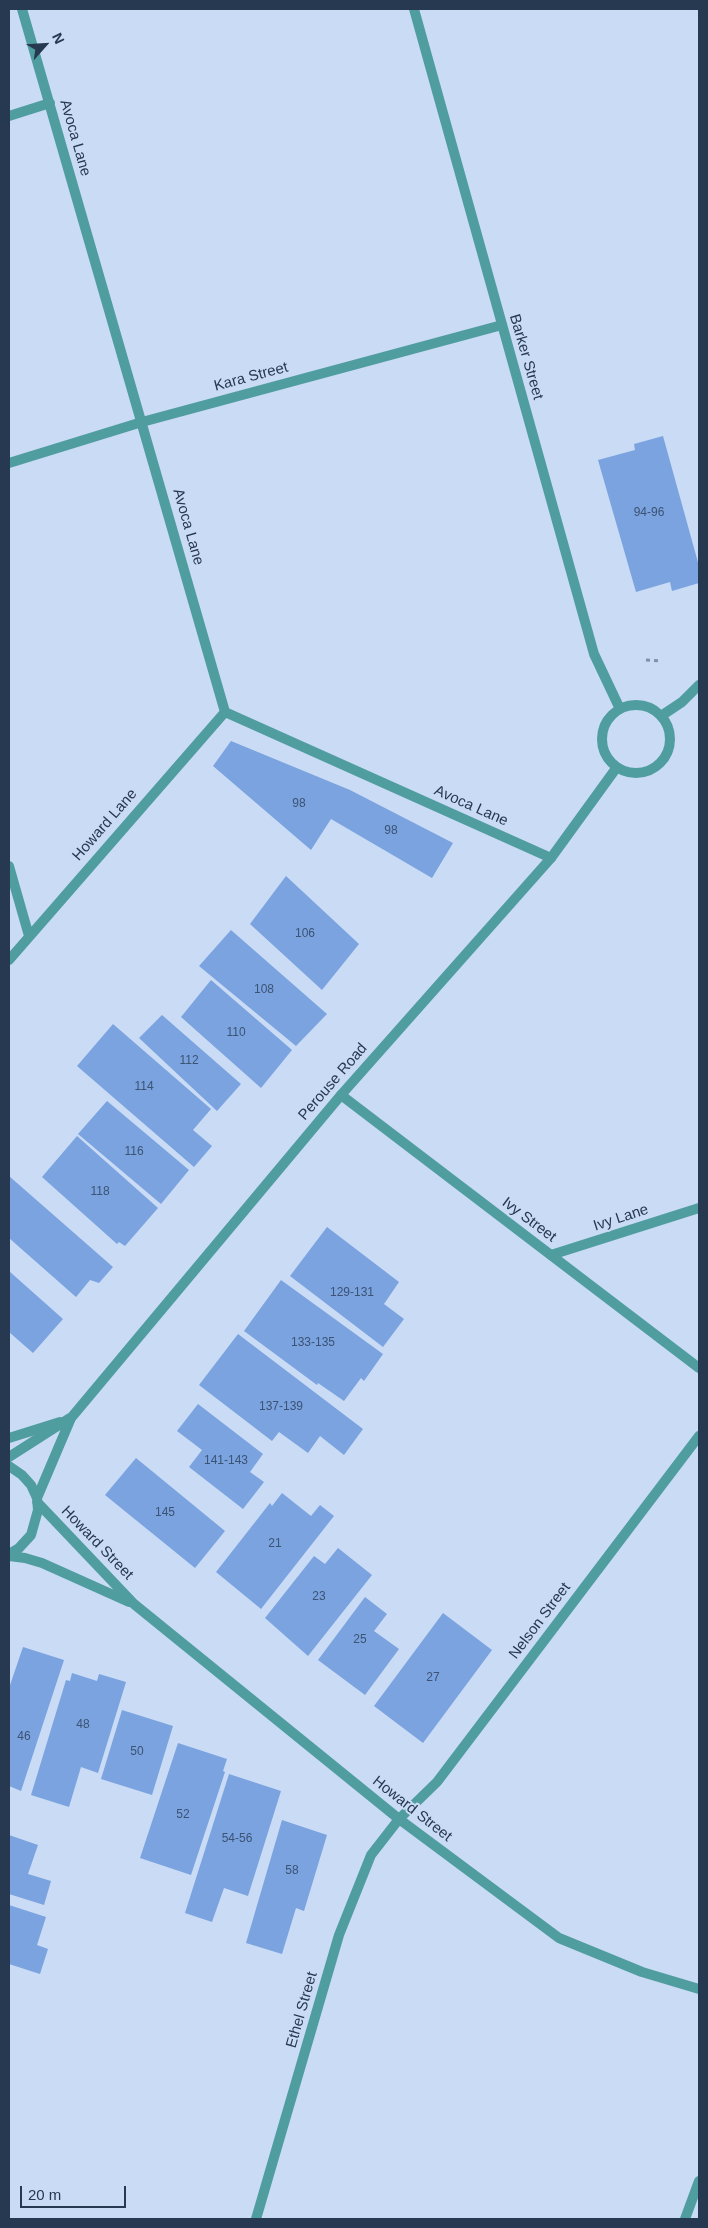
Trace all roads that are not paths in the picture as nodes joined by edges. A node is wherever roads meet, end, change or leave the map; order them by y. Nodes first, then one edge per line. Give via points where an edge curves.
1 (22, 9) edge
2 (414, 9) edge
3 (50, 103) junction
4 (9, 116) edge
5 (502, 325) junction
6 (142, 422) junction
7 (9, 463) edge
8 (699, 685) edge
9 (620, 709) junction
10 (226, 712) junction
11 (661, 716) junction
12 (617, 767) junction
13 (551, 858) junction
14 (9, 866) edge
15 (29, 936) junction
16 (9, 960) edge
17 (341, 1095) junction
18 (699, 1208) edge
19 (551, 1255) junction
20 (699, 1368) edge
21 (71, 1418) junction
22 (699, 1436) edge
23 (9, 1438) edge
24 (9, 1457) edge
25 (9, 1466) edge
26 (37, 1500) junction
27 (9, 1555) edge
28 (134, 1604) junction
29 (399, 1819) junction
30 (699, 1989) edge
31 (699, 2181) edge
32 (256, 2219) edge
33 (686, 2219) edge

1 - 3 street, Avoca Lane
2 - 5 street, Barker Street
3 - 4 street
3 - 6 street, Avoca Lane
5 - 6 street, Kara Street
5 - 9 street, Barker Street via 594,654
6 - 7 street, Kara Street
6 - 10 street, Avoca Lane
8 - 11 street
9 - 11 street via 642,705
9 - 12 street via 612,714 603,732 605,752
10 - 13 street, Avoca Lane
10 - 15 street, Howard Lane
11 - 12 street via 670,736 665,757 648,771 627,772
12 - 13 street, Perouse Road
13 - 17 street, Perouse Road
14 - 15 street
15 - 16 street, Howard Lane
17 - 19 street, Ivy Street
17 - 21 street, Perouse Road
18 - 19 street, Ivy Lane
19 - 20 street, Ivy Street
21 - 23 street
21 - 24 street, Perouse Road
21 - 26 street, Perouse Road
22 - 29 street, Nelson Street via 437,1782
25 - 26 street, Howard Street via 27,1479
26 - 27 street, Perouse Road via 37,1519 31,1535
26 - 28 street, Howard Street
27 - 28 street, Howard Street via 42,1564
28 - 29 street, Howard Street
29 - 30 street, Howard Street via 559,1938 642,1972
29 - 32 street, Ethel Street via 371,1855 339,1936
31 - 33 street

